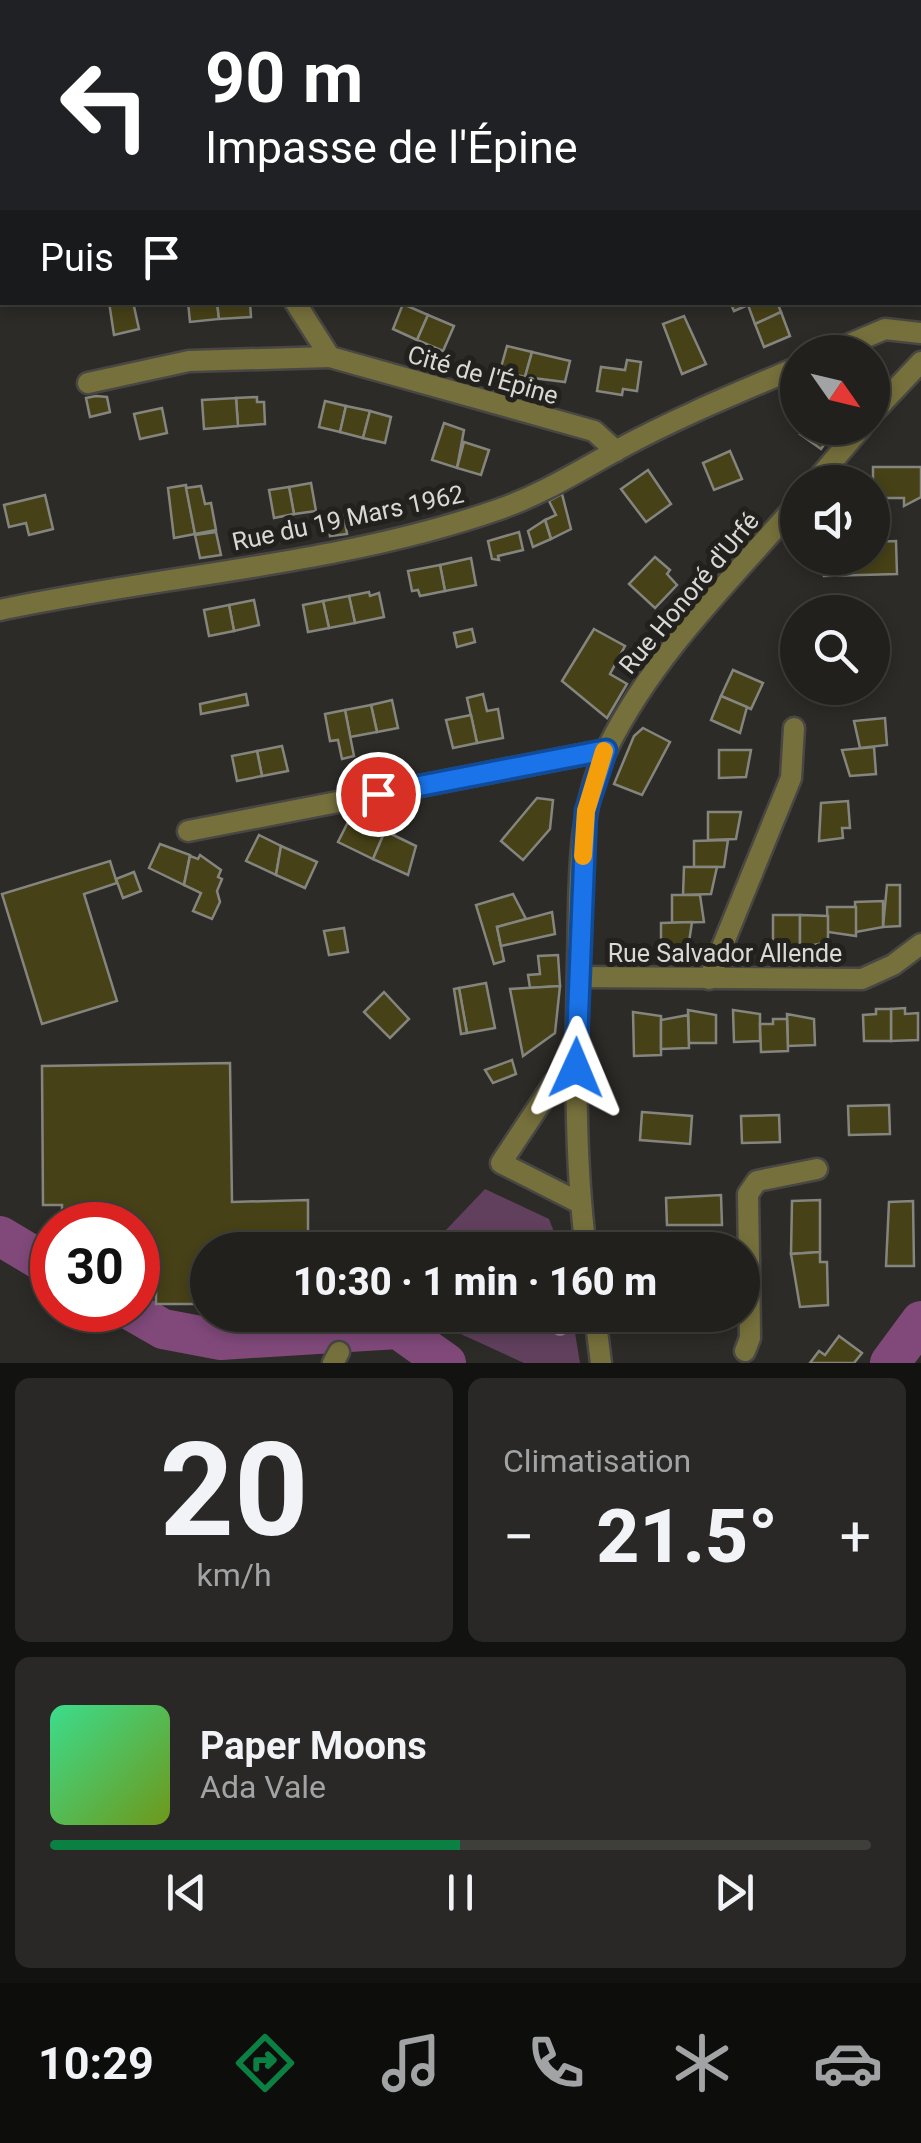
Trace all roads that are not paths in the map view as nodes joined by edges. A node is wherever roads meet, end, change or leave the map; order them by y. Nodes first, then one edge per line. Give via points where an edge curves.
1 (297, 305) edge
2 (921, 333) edge
3 (871, 335) edge
4 (330, 356) junction
5 (921, 362) edge
6 (780, 375) edge
7 (88, 383) dead end
8 (890, 395) edge
9 (847, 445) edge
10 (616, 451) junction
11 (830, 465) edge
12 (780, 524) edge
13 (0, 610) edge
14 (794, 728) dead end
15 (606, 750) junction
16 (188, 831) dead end
17 (921, 944) edge
18 (578, 977) junction
19 (709, 979) junction
20 (576, 1068) junction
21 (817, 1169) dead end
22 (580, 1203) junction
23 (584, 1232) edge
24 (747, 1232) edge
25 (597, 1332) edge
26 (750, 1332) edge
27 (745, 1351) dead end
28 (601, 1363) edge

1 - 4 street
2 - 3 street via 885,329
4 - 7 street, Cité de l'Épine via 190,360
4 - 10 street, Cité de l'Épine via 594,431
5 - 8 street
6 - 10 street, Rue du 19 Mars 1962
9 - 11 street
10 - 13 street, Rue du 19 Mars 1962 via 581,474 444,526
12 - 15 street, Rue Honoré d'Urfé via 649,673
14 - 19 street via 790,778
15 - 16 street
15 - 18 street, Rue Honoré d'Urfé via 586,811
17 - 19 street, Rue Salvador Allende via 862,979
18 - 19 street, Rue Salvador Allende
18 - 20 street, Rue Honoré d'Urfé
20 - 22 street, Rue Honoré d'Urfé
20 - 22 street via 554,1084 500,1163
21 - 24 street via 757,1181 748,1194
22 - 23 street, Rue Honoré d'Urfé
25 - 28 street
26 - 27 street

